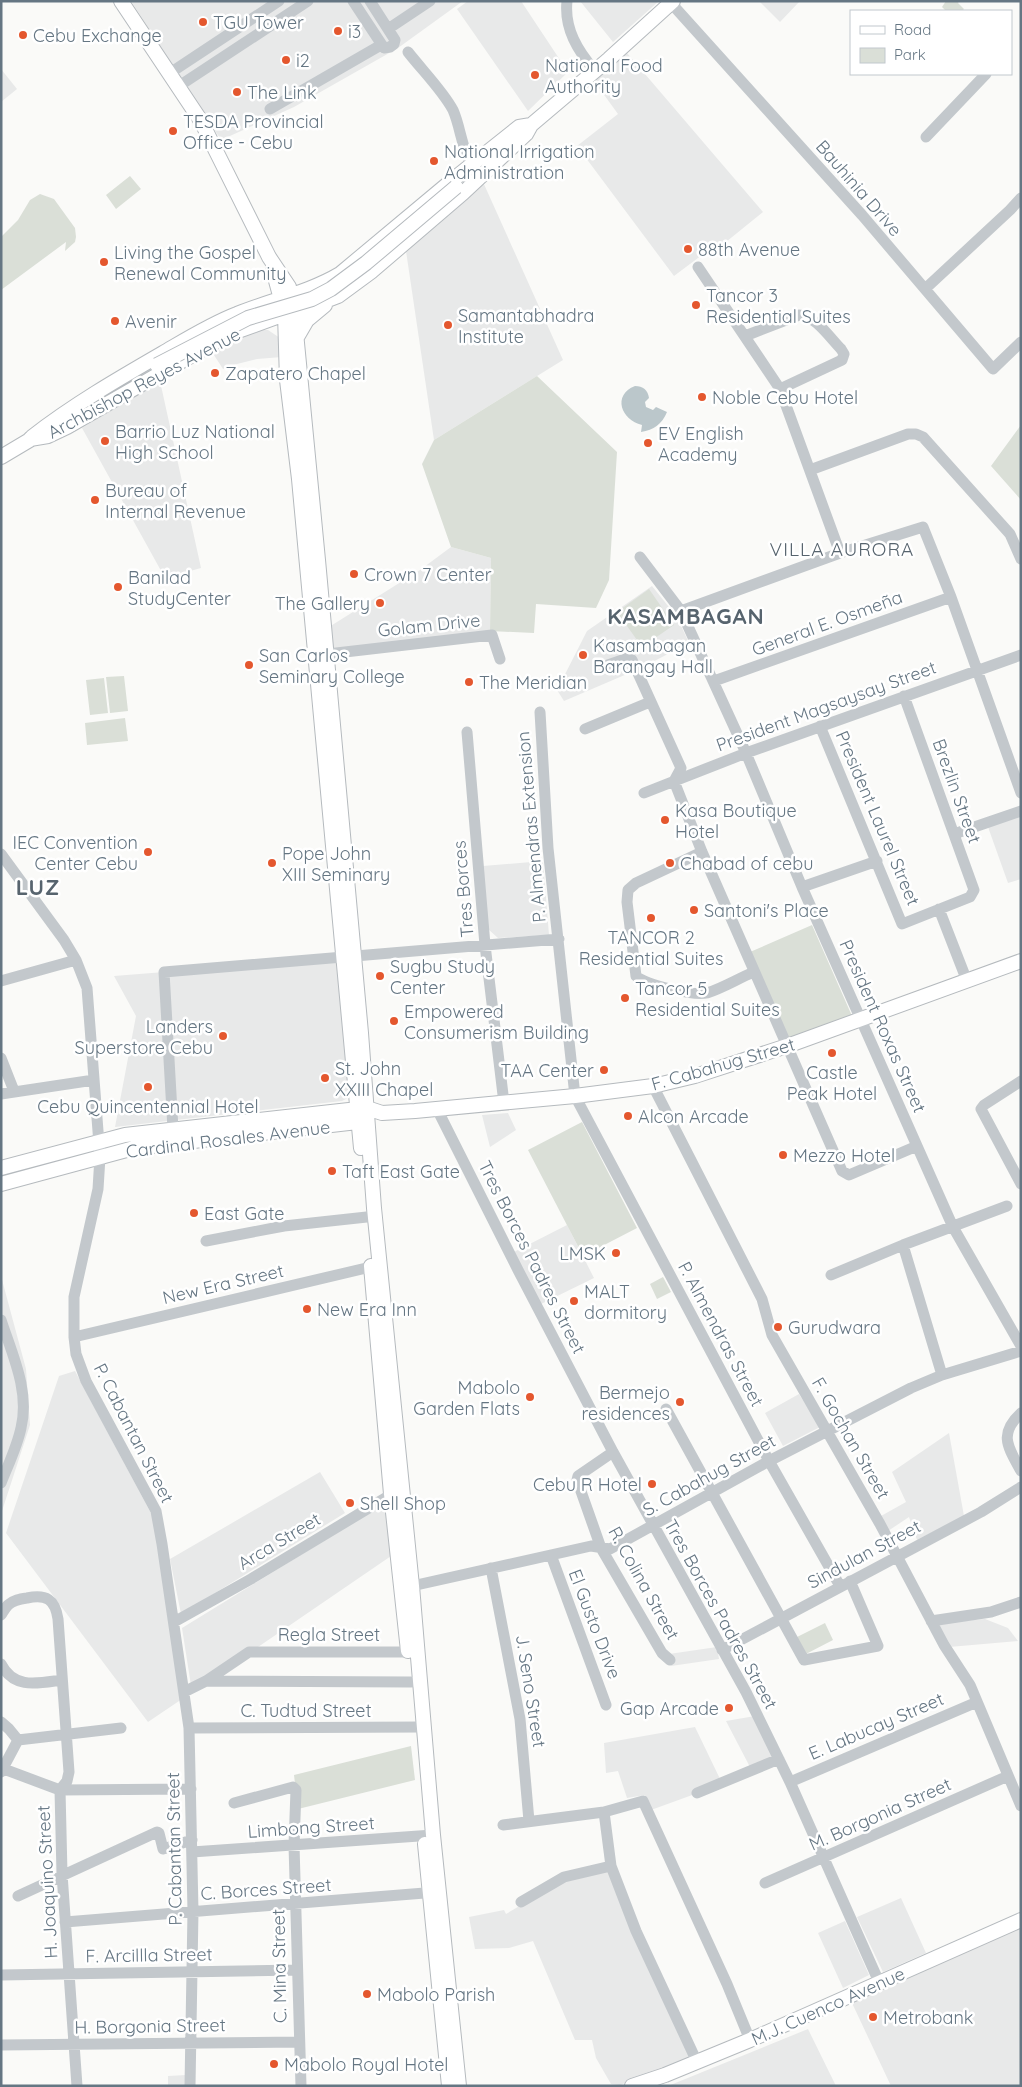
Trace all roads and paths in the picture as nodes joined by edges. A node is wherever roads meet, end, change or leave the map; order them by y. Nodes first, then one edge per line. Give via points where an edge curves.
1 (121, 1) edge
2 (279, 1) edge
3 (308, 1) edge
4 (353, 1) edge
5 (370, 1) edge
6 (430, 1) edge
7 (567, 1) edge
8 (672, 2) edge
9 (388, 29) junction
10 (381, 46) junction
11 (408, 52) dead end
12 (595, 71) junction
13 (170, 73) junction
14 (985, 75) edge
15 (178, 86) junction
16 (270, 109) dead end
17 (531, 125) junction
18 (926, 137) dead end
19 (472, 165) junction
20 (1021, 198) edge
21 (698, 267) dead end
22 (330, 280) junction
23 (925, 289) junction
24 (286, 296) junction
25 (337, 296) junction
26 (242, 312) junction
27 (289, 313) junction
28 (253, 325) junction
29 (745, 336) junction
30 (291, 338) junction
31 (1021, 342) edge
32 (780, 389) junction
33 (30, 440) junction
34 (1, 456) edge
35 (810, 470) junction
36 (840, 553) junction
37 (640, 557) dead end
38 (1021, 559) edge
39 (951, 597) junction
40 (681, 612) junction
41 (1021, 654) edge
42 (321, 655) junction
43 (500, 658) dead end
44 (608, 665) dead end
45 (976, 671) junction
46 (714, 682) junction
47 (904, 696) junction
48 (650, 702) junction
49 (540, 712) dead end
50 (820, 726) junction
51 (585, 729) dead end
52 (467, 732) dead end
53 (746, 753) junction
54 (674, 781) junction
55 (644, 793) dead end
56 (1021, 793) edge
57 (1021, 811) edge
58 (954, 834) junction
59 (702, 852) junction
60 (1, 854) edge
61 (877, 860) junction
62 (802, 887) junction
63 (939, 909) junction
64 (559, 940) junction
65 (485, 945) junction
66 (349, 957) junction
67 (76, 960) junction
68 (1021, 961) edge
69 (754, 972) junction
70 (1, 981) edge
71 (968, 981) junction
72 (862, 1020) junction
73 (787, 1046) junction
74 (1, 1058) edge
75 (94, 1080) junction
76 (1021, 1081) edge
77 (653, 1086) junction
78 (14, 1091) junction
79 (1, 1094) edge
80 (575, 1096) junction
81 (504, 1103) junction
82 (437, 1109) junction
83 (363, 1115) junction
84 (173, 1129) junction
85 (100, 1141) junction
86 (917, 1146) junction
87 (100, 1157) junction
88 (1, 1168) edge
89 (1, 1184) edge
90 (1021, 1184) edge
91 (1007, 1206) dead end
92 (371, 1217) junction
93 (953, 1227) junction
94 (206, 1241) dead end
95 (903, 1245) junction
96 (376, 1266) junction
97 (831, 1275) dead end
98 (1, 1320) edge
99 (74, 1336) junction
100 (1021, 1346) edge
101 (1021, 1351) edge
102 (942, 1375) junction
103 (666, 1408) dead end
104 (1021, 1413) edge
105 (827, 1430) junction
106 (613, 1452) junction
107 (769, 1461) junction
108 (1021, 1470) edge
109 (1, 1483) edge
110 (1021, 1487) edge
111 (397, 1491) junction
112 (712, 1492) junction
113 (653, 1526) junction
114 (601, 1548) junction
115 (550, 1555) junction
116 (897, 1556) junction
117 (491, 1568) junction
118 (845, 1584) junction
119 (407, 1587) junction
120 (1021, 1602) edge
121 (1, 1615) edge
122 (781, 1618) junction
123 (931, 1620) junction
124 (174, 1622) junction
125 (722, 1650) junction
126 (408, 1652) junction
127 (670, 1660) dead end
128 (1, 1664) edge
129 (62, 1680) junction
130 (206, 1681) junction
131 (411, 1682) junction
132 (184, 1692) junction
133 (977, 1702) junction
134 (606, 1705) dead end
135 (1, 1722) edge
136 (419, 1727) junction
137 (121, 1728) dead end
138 (190, 1728) junction
139 (66, 1734) junction
140 (18, 1740) junction
141 (779, 1759) junction
142 (2, 1770) edge
143 (1008, 1776) junction
144 (790, 1782) junction
145 (191, 1789) junction
146 (60, 1790) junction
147 (697, 1793) dead end
148 (234, 1803) dead end
149 (1021, 1806) edge
150 (604, 1812) junction
151 (529, 1821) junction
152 (503, 1825) dead end
153 (428, 1836) junction
154 (192, 1840) junction
155 (294, 1845) junction
156 (192, 1852) junction
157 (824, 1858) junction
158 (611, 1866) junction
159 (62, 1874) junction
160 (765, 1883) dead end
161 (434, 1892) junction
162 (18, 1896) dead end
163 (521, 1902) dead end
164 (296, 1904) junction
165 (193, 1912) junction
166 (1021, 1920) edge
167 (65, 1922) junction
168 (297, 1970) junction
169 (192, 1972) junction
170 (69, 1974) junction
171 (1, 1975) edge
172 (879, 1982) junction
173 (750, 2040) junction
174 (191, 2042) junction
175 (298, 2042) junction
176 (75, 2044) junction
177 (1, 2045) edge
178 (697, 2062) junction
179 (78, 2086) edge
180 (190, 2086) edge
181 (301, 2086) edge
182 (449, 2086) edge
183 (459, 2086) edge
184 (632, 2086) edge

1 - 13 main road
2 - 13 street
3 - 15 street
4 - 10 street
5 - 9 street
6 - 9 street
7 - 12 street via 566,22 575,43
8 - 12 main road
8 - 23 street, Bauhinia Drive
9 - 10 street via 394,44 387,49
10 - 16 street
11 - 19 street via 450,104
12 - 17 main road
13 - 15 main road
14 - 18 street
15 - 24 main road via 201,121
17 - 19 main road, Archbishop Reyes Avenue via 519,127
17 - 25 main road via 526,134 462,193 372,271
17 - 33 main road, Archbishop Reyes Avenue, bridge via 366,264 331,289 312,299 248,318 157,365
19 - 22 main road, Archbishop Reyes Avenue
20 - 23 street
21 - 29 street
22 - 24 main road, Archbishop Reyes Avenue
22 - 25 main road via 328,290
23 - 31 street, Bauhinia Drive via 993,369
24 - 26 main road, Archbishop Reyes Avenue
24 - 27 main road
25 - 27 main road, Archbishop Reyes Avenue
25 - 30 main road
26 - 28 main road via 250,316
26 - 33 main road, Archbishop Reyes Avenue via 154,357 59,416
27 - 28 main road, Archbishop Reyes Avenue
27 - 30 main road
28 - 30 main road via 271,326
28 - 33 main road, Archbishop Reyes Avenue via 200,351 66,428
29 - 32 street
29 - 32 street via 803,314 841,349 844,354 842,360
30 - 42 main road via 288,380
32 - 35 street
33 - 34 main road, Archbishop Reyes Avenue
35 - 36 street
35 - 38 street via 908,434 916,434 923,437 1010,534
36 - 39 street via 920,526 926,530
36 - 40 street
37 - 40 street, President Roxas Street
39 - 45 street
39 - 46 street, General E. Osmeña
40 - 46 street, President Roxas Street
41 - 45 street, President Magsaysay Street
42 - 43 street, Golam Drive via 492,635
42 - 66 main road
44 - 48 street via 628,658 634,664
45 - 47 street, President Magsaysay Street
45 - 56 street
46 - 53 street, President Roxas Street
47 - 50 street, President Magsaysay Street
47 - 58 street, Brezlin Street
48 - 51 street
48 - 54 street via 682,768
49 - 64 street, P. Almendras Extension via 546,824
50 - 53 street, President Magsaysay Street
50 - 61 street, President Laurel Street
52 - 65 street, Tres Borces
53 - 54 street, President Magsaysay Street
53 - 62 street, President Roxas Street
54 - 55 street, President Magsaysay Street
54 - 59 street
57 - 58 street
58 - 63 street, Brezlin Street via 974,890 970,897
59 - 69 street
59 - 69 street via 636,883 628,890 636,976 651,985 706,993
60 - 67 street, P. Cabantan Street
61 - 62 street
61 - 63 street, President Laurel Street via 902,924
62 - 72 street, President Roxas Street
63 - 71 street
64 - 65 street, P. Almendras Extension
64 - 80 street, P. Almendras Extension
65 - 66 street, P. Almendras Extension
65 - 81 street, Tres Borces
66 - 83 main road
66 - 84 street, P. Almendras Extension via 164,972
67 - 70 street
67 - 75 street, P. Cabantan Street via 87,988
68 - 71 main road, F. Cabahug Street
69 - 73 street
71 - 72 main road, F. Cabahug Street
72 - 73 main road, F. Cabahug Street
72 - 86 street, President Roxas Street
73 - 77 main road, F. Cabahug Street
73 - 86 street via 845,1174
74 - 78 street
75 - 78 street
75 - 85 street, P. Cabantan Street
76 - 90 street via 981,1109
77 - 80 main road, F. Cabahug Street
77 - 105 street, F. Gochan Street via 762,1299 772,1335
78 - 79 street
80 - 81 main road, F. Cabahug Street
80 - 107 street, P. Almendras Street
81 - 82 main road, F. Cabahug Street
82 - 83 main road, F. Cabahug Street
82 - 106 street, Tres Borces Padres Street
83 - 84 main road, Cardinal Rosales Avenue
83 - 87 main road, Cardinal Rosales Avenue via 134,1148
83 - 92 main road
84 - 85 main road, Cardinal Rosales Avenue
85 - 87 street, P. Cabantan Street
85 - 88 main road, Cardinal Rosales Avenue
86 - 93 street, President Roxas Street
87 - 89 main road, Cardinal Rosales Avenue
87 - 99 street, P. Cabantan Street via 98,1189 74,1297
91 - 93 street
92 - 94 street via 284,1226
92 - 96 main road
93 - 95 street
93 - 100 street, President Roxas Street
95 - 97 street
95 - 102 street
96 - 99 street, New Era Street
96 - 111 main road
98 - 109 street via 21,1380 23,1415
99 - 124 street, P. Cabantan Street via 76,1354 86,1381 156,1511
101 - 102 street, S. Cabahug Street
102 - 105 street, S. Cabahug Street
103 - 112 street
104 - 108 street via 1007,1430 1007,1439
105 - 107 street, S. Cabahug Street
105 - 116 street, F. Gochan Street
106 - 113 street, Tres Borces Padres Street
106 - 114 street, R. Colina Street via 577,1478
107 - 112 street, S. Cabahug Street
107 - 118 street, P. Almendras Street
110 - 116 street, Sindulan Street
111 - 119 main road
111 - 124 street, Arca Street
112 - 113 street, S. Cabahug Street
112 - 122 street
113 - 114 street, S. Cabahug Street via 610,1549
113 - 125 street, Tres Borces Padres Street
114 - 115 street, S. Cabahug Street via 591,1546
114 - 127 street, R. Colina Street via 662,1653
115 - 117 street, S. Cabahug Street
115 - 134 street, El Gusto Drive
116 - 118 street, Sindulan Street
116 - 123 street, F. Gochan Street
117 - 119 street, S. Cabahug Street
117 - 151 street, J. Seno Street via 520,1719
118 - 122 street, Sindulan Street
118 - 122 street, P. Almendras Street via 879,1645 877,1648 804,1660
119 - 126 main road
119 - 136 main road
120 - 123 street via 991,1612
121 - 129 street, H. Joaquino Street via 14,1600 40,1596 50,1600 58,1619
122 - 125 street, Sindulan Street
123 - 133 street, F. Gochan Street
124 - 132 street, P. Cabantan Street
125 - 141 street, Tres Borces Padres Street
126 - 130 street, Regla Street via 249,1652
126 - 131 main road
128 - 129 street via 15,1679 26,1684
129 - 139 street, H. Joaquino Street
130 - 131 street
130 - 132 street
131 - 136 main road
132 - 138 street, P. Cabantan Street
133 - 143 street, F. Gochan Street
133 - 144 street, E. Labucay Street
135 - 140 street
136 - 138 street, C. Tudtud Street
136 - 153 main road
137 - 139 street
138 - 145 street, P. Cabantan Street
139 - 140 street
139 - 146 street, H. Joaquino Street via 69,1772
140 - 142 street
141 - 144 street, Tres Borces Padres Street
141 - 147 street
142 - 146 street
143 - 149 street, F. Gochan Street
143 - 157 street, M. Borgonia Street
144 - 157 street, Tres Borces Padres Street
145 - 146 street
145 - 154 street, P. Cabantan Street
146 - 159 street, H. Joaquino Street
148 - 155 street, C. Mina Street via 293,1787 296,1790
150 - 151 street
150 - 158 street
150 - 173 street via 643,1801
151 - 152 street
153 - 155 street, Limbong Street
153 - 161 main road
154 - 156 street, P. Cabantan Street
154 - 159 street via 163,1849 156,1832
155 - 156 street, Limbong Street
155 - 164 street, C. Mina Street
156 - 165 street, P. Cabantan Street
157 - 160 street, M. Borgonia Street
157 - 172 street, Tres Borces Padres Street
158 - 163 street via 564,1877
158 - 178 street via 636,1931
159 - 162 street
159 - 167 street, H. Joaquino Street
161 - 164 street, C. Borces Street
161 - 182 main road
161 - 183 main road
164 - 165 street, C. Borces Street
164 - 168 street, C. Mina Street
165 - 167 street, C. Borces Street
165 - 169 street, P. Cabantan Street
166 - 172 main road, M.J. Cuenco Avenue
167 - 170 street, H. Joaquino Street
168 - 169 street, F. Arcillla Street
168 - 175 street, C. Mina Street
169 - 170 street, F. Arcillla Street
169 - 174 street, P. Cabantan Street
170 - 171 street, F. Arcillla Street
170 - 176 street, H. Joaquino Street
172 - 173 main road, M.J. Cuenco Avenue
173 - 178 main road, M.J. Cuenco Avenue
174 - 175 street, H. Borgonia Street
174 - 176 street, H. Borgonia Street
174 - 180 street, P. Cabantan Street
175 - 181 street, C. Mina Street
176 - 177 street, H. Borgonia Street
176 - 179 street, H. Joaquino Street
178 - 184 main road, M.J. Cuenco Avenue

